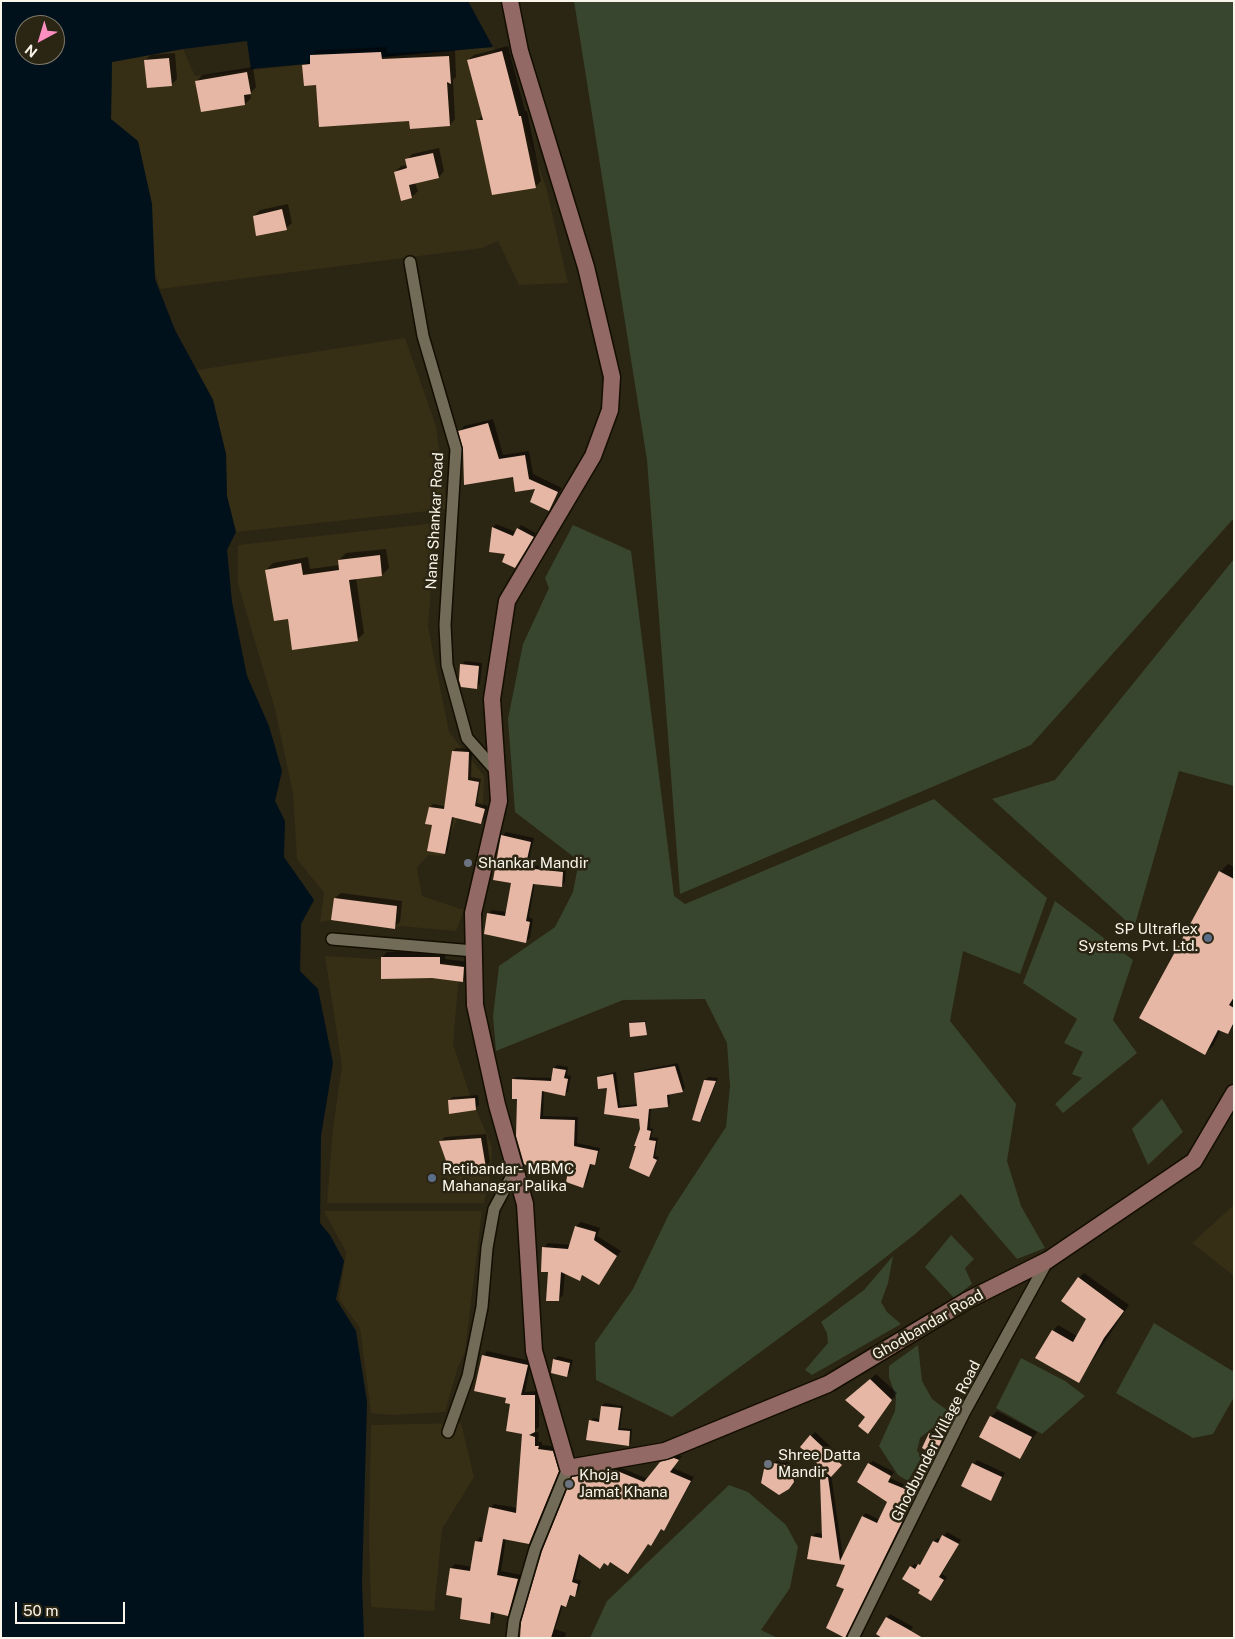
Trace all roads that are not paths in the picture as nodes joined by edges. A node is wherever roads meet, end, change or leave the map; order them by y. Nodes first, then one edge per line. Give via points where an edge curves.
1 (510, 1) edge
2 (410, 262) dead end
3 (497, 772) junction
4 (332, 939) dead end
5 (474, 952) junction
6 (1234, 1093) edge
7 (515, 1170) junction
8 (1048, 1260) junction
9 (448, 1432) dead end
10 (568, 1468) junction
11 (512, 1638) edge
12 (853, 1638) edge

1 - 3 street via 520,51 586,267 612,377 610,410 592,456 506,601 492,699
2 - 3 street, Nana Shankar Road via 423,336 456,449 445,625 447,665 467,738
3 - 5 street via 499,801 472,913
4 - 5 street
5 - 7 street via 475,1005
6 - 8 street, Ghodbandar Road via 1194,1160
7 - 9 street via 494,1209 482,1306 468,1376
7 - 10 street via 525,1204 534,1351
8 - 10 street, Ghodbandar Road via 966,1302 828,1384 665,1451
8 - 12 street, Ghodbunder Village Road via 964,1413
10 - 11 street via 535,1549

